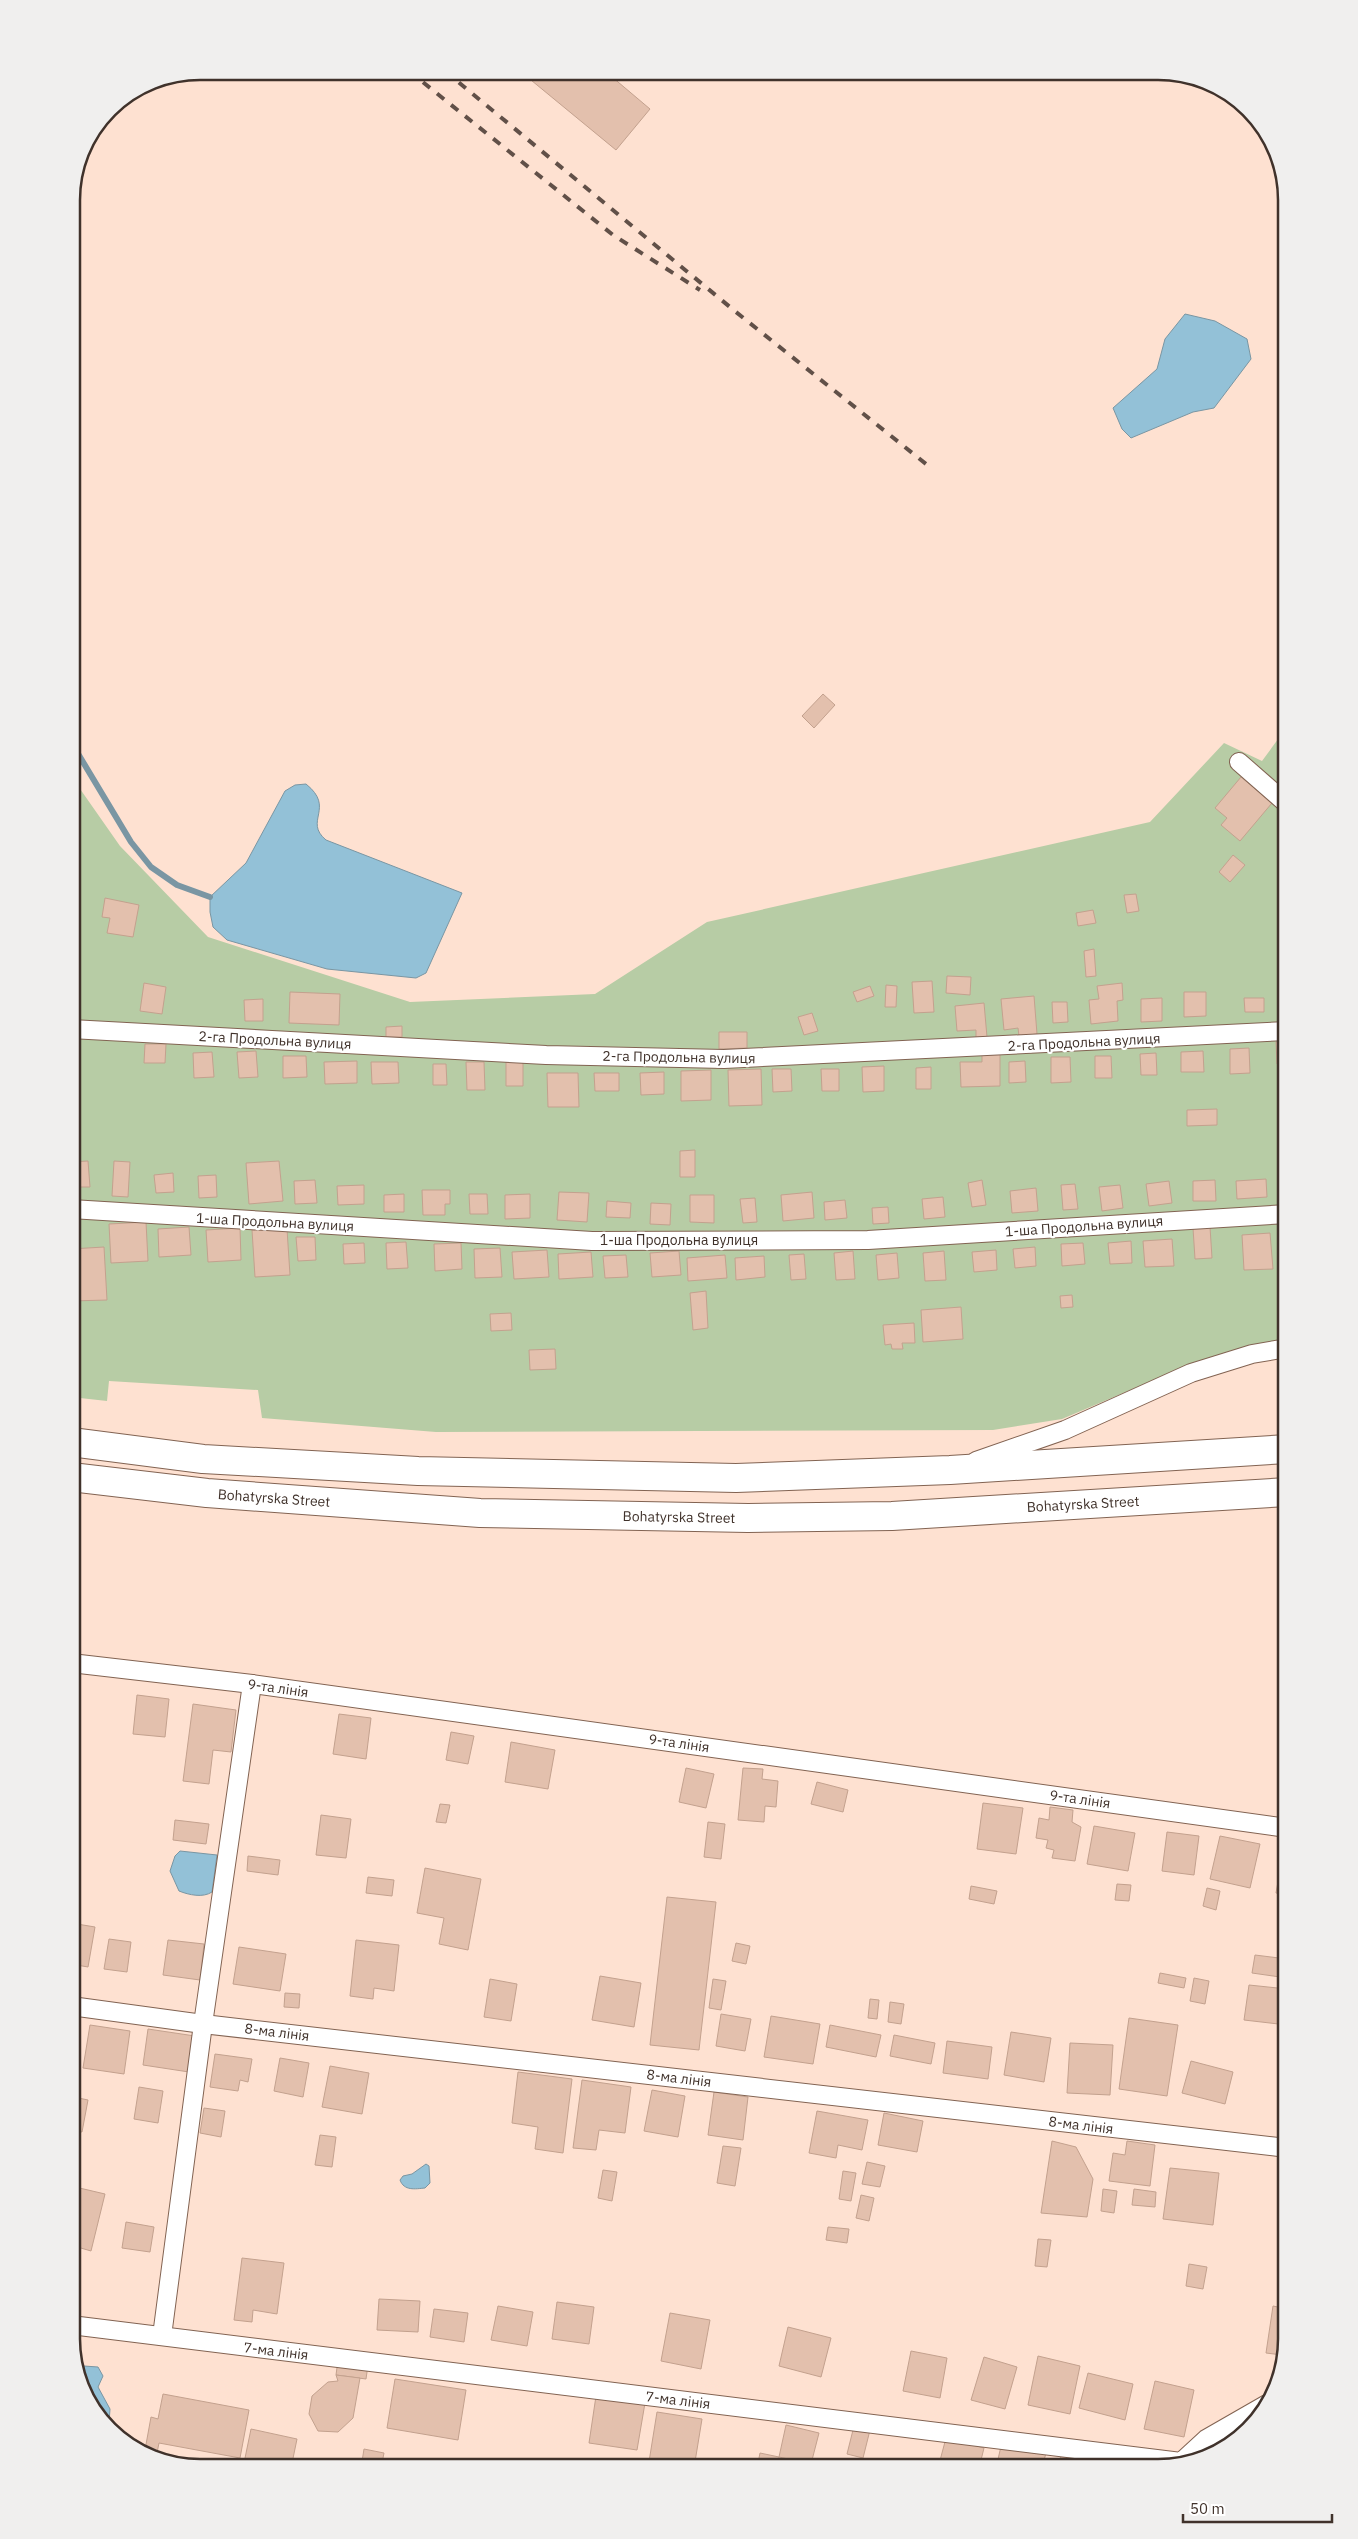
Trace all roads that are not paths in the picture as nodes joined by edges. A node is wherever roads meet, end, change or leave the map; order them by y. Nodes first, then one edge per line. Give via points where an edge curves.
1 (1239, 762) dead end
2 (1278, 796) edge
3 (80, 1029) edge
4 (1278, 1031) edge
5 (80, 1210) edge
6 (1278, 1215) edge
7 (1278, 1350) edge
8 (80, 1443) edge
9 (1278, 1450) edge
10 (950, 1470) junction
11 (80, 1478) edge
12 (1278, 1493) edge
13 (80, 1664) edge
14 (252, 1684) junction
15 (1278, 1827) edge
16 (80, 2007) edge
17 (203, 2024) junction
18 (1278, 2147) edge
19 (80, 2326) edge
20 (162, 2336) junction
21 (1253, 2412) edge
22 (1190, 2455) edge
23 (1149, 2459) edge

1 - 2 street
3 - 4 street, 2-га Продольна вулиця via 546,1054 724,1059
5 - 6 street, 1-ша Продольна вулиця via 592,1241 868,1240
7 - 10 street via 1191,1373 1065,1430
8 - 10 main road via 203,1459 418,1471 736,1478
9 - 10 main road
11 - 12 main road, Bohatyrska Street via 207,1493 480,1513 748,1518 892,1516
13 - 14 street, 9-та лінія
14 - 15 street, 9-та лінія
14 - 17 street
16 - 17 street, 8-ма лінія
17 - 18 street, 8-ма лінія
17 - 20 street
19 - 20 street, 7-ма лінія
20 - 23 street, 7-ма лінія
21 - 22 street, 7-ма лінія via 1206,2439

